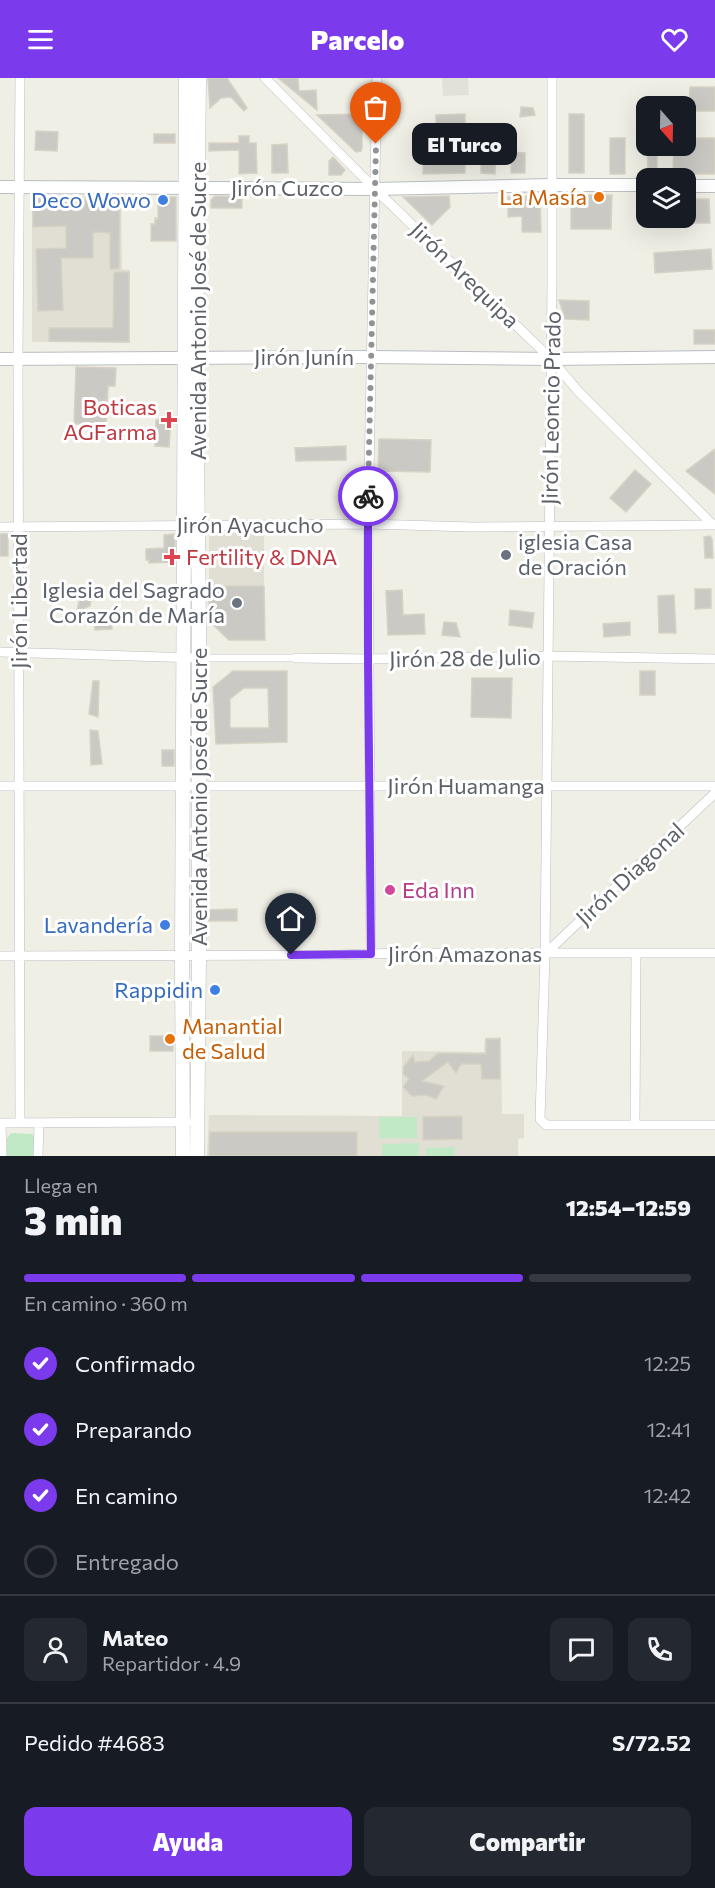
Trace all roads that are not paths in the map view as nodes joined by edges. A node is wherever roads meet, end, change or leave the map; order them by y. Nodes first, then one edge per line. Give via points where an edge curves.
1 (20, 78) edge
2 (186, 78) edge
3 (199, 78) edge
4 (265, 78) edge
5 (377, 78) edge
6 (552, 78) edge
7 (551, 185) junction
8 (636, 186) edge
9 (696, 186) edge
10 (715, 186) edge
11 (0, 187) edge
12 (20, 188) junction
13 (192, 188) junction
14 (375, 189) junction
15 (190, 357) junction
16 (371, 357) junction
17 (715, 357) edge
18 (0, 359) edge
19 (551, 359) junction
20 (18, 360) junction
21 (368, 524) junction
22 (183, 525) junction
23 (198, 525) junction
24 (714, 525) edge
25 (549, 526) junction
26 (0, 527) edge
27 (18, 527) junction
28 (0, 652) edge
29 (19, 652) junction
30 (548, 656) junction
31 (183, 658) junction
32 (198, 658) junction
33 (296, 658) joint
34 (368, 659) junction
35 (715, 659) edge
36 (0, 786) edge
37 (19, 786) junction
38 (182, 786) junction
39 (199, 786) junction
40 (368, 786) junction
41 (546, 786) junction
42 (715, 786) edge
43 (715, 793) edge
44 (715, 953) edge
45 (371, 954) junction
46 (545, 954) junction
47 (636, 954) junction
48 (182, 955) junction
49 (199, 955) junction
50 (0, 956) edge
51 (20, 956) junction
52 (183, 1122) junction
53 (0, 1123) edge
54 (21, 1123) junction
55 (39, 1123) junction
56 (198, 1123) junction
57 (635, 1124) junction
58 (715, 1125) edge
59 (2, 1156) edge
60 (38, 1156) edge
61 (183, 1156) edge
62 (197, 1156) edge

1 - 12 street, Jirón Libertad
2 - 13 main road, Avenida Antonio José de Sucre
3 - 13 main road, Avenida Antonio José de Sucre
4 - 14 street, Jirón Arequipa
5 - 14 street
6 - 7 street, Jirón Leoncio Prado
7 - 8 street, Jirón Cuzco
7 - 14 street, Jirón Cuzco
7 - 19 street, Jirón Leoncio Prado
9 - 10 street
11 - 12 street, Jirón Cuzco
12 - 13 street, Jirón Cuzco
12 - 20 street, Jirón Libertad
13 - 14 street, Jirón Cuzco
13 - 15 main road, Avenida Antonio José de Sucre
14 - 16 street
14 - 19 street, Jirón Arequipa
15 - 16 street, Jirón Junín
15 - 20 street, Jirón Junín
15 - 22 main road, Avenida Antonio José de Sucre
15 - 23 main road, Avenida Antonio José de Sucre
16 - 19 street, Jirón Junín
16 - 21 street
17 - 19 street, Jirón Junín
18 - 20 street, Jirón Junín
19 - 24 street, Jirón Arequipa via 578,391
19 - 25 street, Jirón Leoncio Prado
20 - 27 street, Jirón Libertad
21 - 23 street, Jirón Ayacucho
21 - 25 street, Jirón Ayacucho
21 - 34 street
22 - 23 street, Jirón Ayacucho
22 - 27 street, Jirón Ayacucho
22 - 31 main road, Avenida Antonio José de Sucre
23 - 32 main road, Avenida Antonio José de Sucre
24 - 25 street, Jirón Ayacucho
25 - 30 street, Jirón Leoncio Prado
26 - 27 street, Jirón Ayacucho
27 - 29 street, Jirón Libertad
28 - 29 street, Jirón 28 de Julio
29 - 31 street, Jirón 28 de Julio
29 - 37 street, Jirón Libertad
30 - 34 street, Jirón 28 de Julio
30 - 35 street, Jirón 28 de Julio
30 - 41 street, Jirón Leoncio Prado
31 - 32 street, Jirón 28 de Julio
31 - 38 main road, Avenida Antonio José de Sucre
32 - 33 street, Jirón 28 de Julio
32 - 39 main road, Avenida Antonio José de Sucre
33 - 34 street, Jirón 28 de Julio
34 - 40 street
36 - 37 street, Jirón Huamanga
37 - 38 street, Jirón Huamanga
37 - 51 street, Jirón Libertad
38 - 39 street, Jirón Huamanga
38 - 48 main road, Avenida Antonio José de Sucre
39 - 40 street, Jirón Huamanga
39 - 49 main road, Avenida Antonio José de Sucre
40 - 41 street, Jirón Huamanga
40 - 45 street
41 - 42 street, Jirón Huamanga
41 - 46 street, Jirón Leoncio Prado
43 - 46 street, Jirón Diagonal
44 - 47 street, Jirón Amazonas
45 - 46 street, Jirón Amazonas
45 - 49 street, Jirón Amazonas
46 - 47 street, Jirón Amazonas
46 - 57 street, Jirón Leoncio Prado via 542,1123
47 - 57 street
48 - 49 street, Jirón Amazonas
48 - 51 street, Jirón Amazonas
48 - 52 main road, Avenida Antonio José de Sucre
49 - 56 main road, Avenida Antonio José de Sucre
50 - 51 street, Jirón Amazonas
51 - 54 street, Jirón Libertad
52 - 55 street
52 - 56 street
52 - 61 main road, Avenida Antonio José de Sucre
53 - 54 street
53 - 59 street
54 - 55 street
55 - 60 street
56 - 62 main road, Avenida Antonio José de Sucre
57 - 58 street

